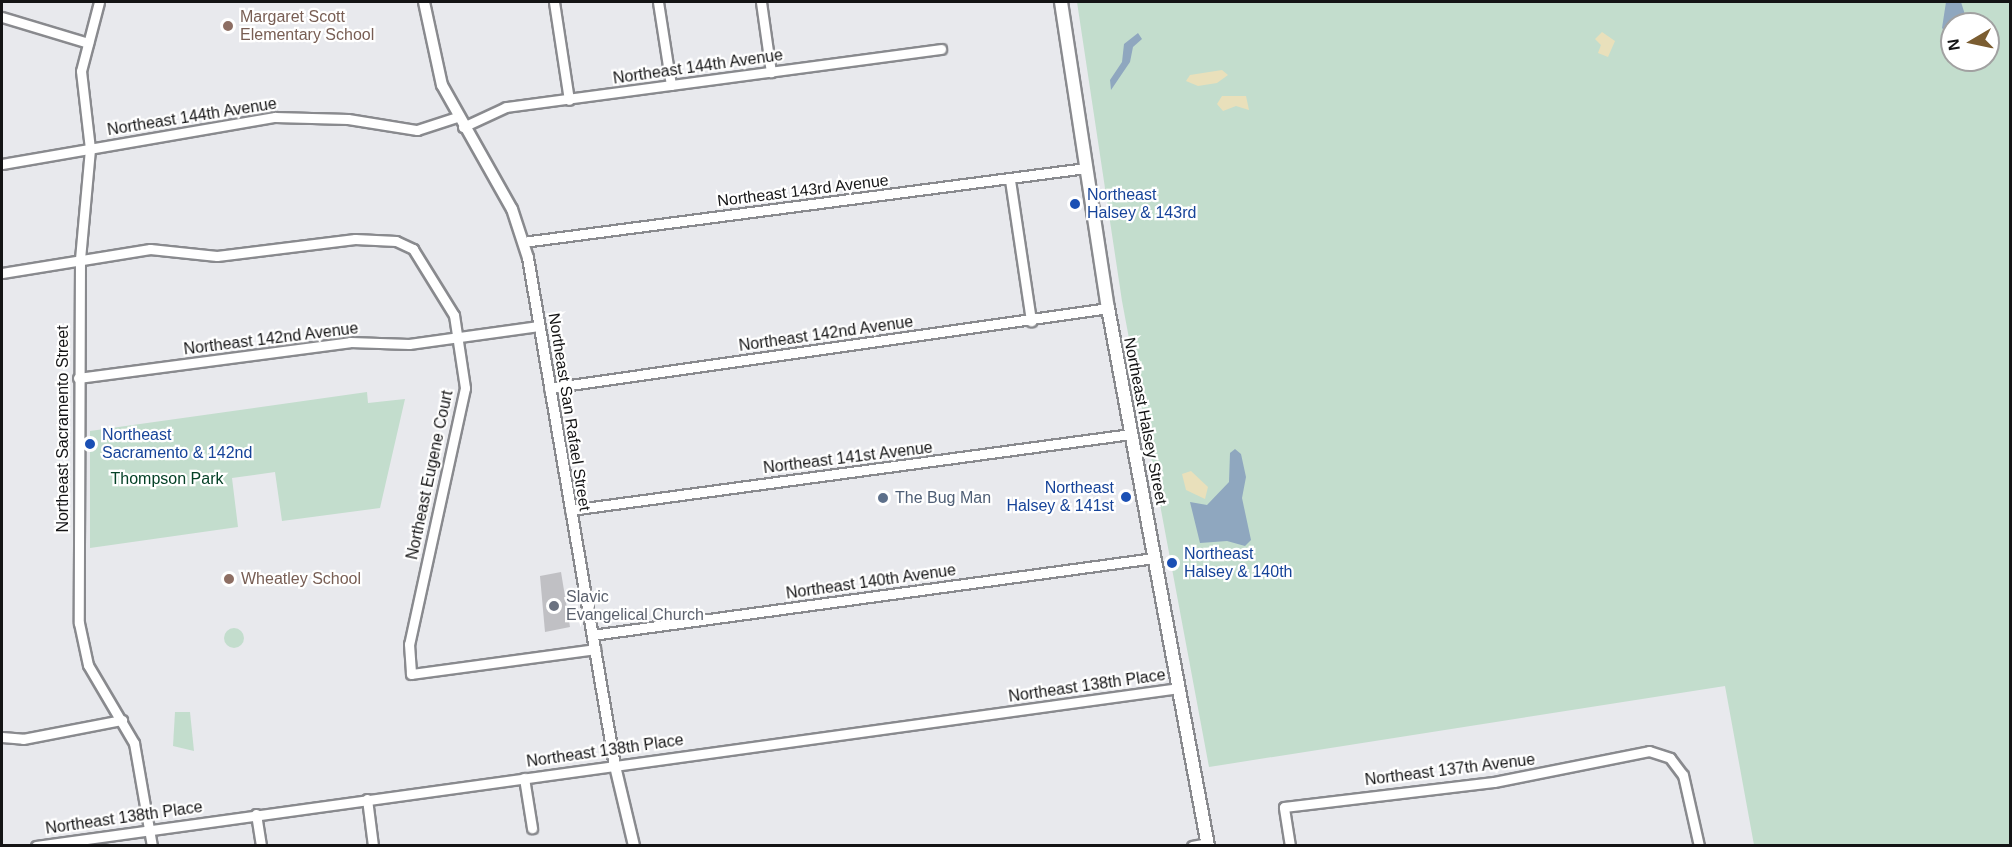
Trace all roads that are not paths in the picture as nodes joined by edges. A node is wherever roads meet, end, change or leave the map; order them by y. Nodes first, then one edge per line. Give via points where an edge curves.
1 (99, 2) edge
2 (424, 2) edge
3 (554, 2) edge
4 (658, 2) edge
5 (761, 2) edge
6 (1061, 2) edge
7 (2, 17) edge
8 (88, 43) junction
9 (941, 49) dead end
10 (771, 72) junction
11 (671, 85) junction
12 (569, 100) junction
13 (460, 122) junction
14 (90, 149) junction
15 (2, 164) edge
16 (1086, 168) junction
17 (1010, 180) junction
18 (523, 242) junction
19 (80, 259) junction
20 (2, 273) edge
21 (1108, 308) junction
22 (1031, 321) junction
23 (539, 326) junction
24 (459, 338) junction
25 (78, 378) junction
26 (549, 388) junction
27 (1131, 434) junction
28 (570, 510) junction
29 (1154, 558) junction
30 (592, 635) junction
31 (595, 649) junction
32 (1179, 688) junction
33 (122, 720) junction
34 (2, 737) edge
35 (615, 766) junction
36 (524, 778) junction
37 (367, 799) junction
38 (256, 814) junction
39 (532, 828) dead end
40 (150, 830) junction
41 (1208, 844) edge
42 (42, 845) edge
43 (36, 846) edge
44 (152, 846) edge
45 (261, 846) edge
46 (373, 846) edge
47 (634, 846) edge
48 (1192, 846) edge
49 (1290, 846) edge
50 (1699, 846) edge

1 - 8 street, Northeast Sacramento Street
2 - 13 street, Northeast San Rafael Street via 434,62
3 - 12 street
4 - 11 street
5 - 10 street
6 - 16 main road, Northeast Halsey Street
7 - 8 street
8 - 14 street, Northeast Sacramento Street via 81,84
9 - 10 street, Northeast 144th Avenue
10 - 11 street, Northeast 144th Avenue
11 - 12 street, Northeast 144th Avenue
12 - 13 street, Northeast 144th Avenue via 498,109
13 - 14 street, Northeast 144th Avenue via 417,130 340,118 275,117
13 - 18 street, Northeast San Rafael Street via 506,198
14 - 15 street, Northeast 144th Avenue
14 - 19 street, Northeast Sacramento Street
16 - 17 street, Northeast 143rd Avenue
16 - 21 main road, Northeast Halsey Street
17 - 18 street, Northeast 143rd Avenue
17 - 22 street
18 - 23 street, Northeast San Rafael Street
19 - 20 street
19 - 24 street, Northeast Eugene Court via 150,249 217,256 355,239 396,241 419,254 454,315
19 - 25 street, Northeast Sacramento Street
21 - 22 street, Northeast 142nd Avenue
21 - 27 main road, Northeast Halsey Street
22 - 26 street, Northeast 142nd Avenue
23 - 24 street, Northeast 142nd Avenue
23 - 26 street, Northeast San Rafael Street
24 - 25 street, Northeast 142nd Avenue via 409,344 350,342
24 - 31 street, Northeast Eugene Court via 465,397 409,644 411,674
25 - 33 street, Northeast Sacramento Street via 80,636 88,665
26 - 28 street, Northeast San Rafael Street
27 - 28 street, Northeast 141st Avenue
27 - 29 main road, Northeast Halsey Street
28 - 30 street, Northeast San Rafael Street
29 - 30 street, Northeast 140th Avenue
29 - 32 main road, Northeast Halsey Street
30 - 31 street, Northeast San Rafael Street
31 - 35 street, Northeast San Rafael Street
32 - 35 street, Northeast 138th Place
32 - 41 main road, Northeast Halsey Street
33 - 34 street via 23,739
33 - 40 street, Northeast Sacramento Street via 139,759
35 - 36 street, Northeast 138th Place
35 - 47 street, Northeast San Rafael Street
36 - 37 street, Northeast 138th Place
36 - 39 street
37 - 38 street, Northeast 138th Place
37 - 46 street
38 - 40 street, Northeast 138th Place
38 - 45 street
40 - 42 street, Northeast 138th Place
40 - 44 street, Northeast Sacramento Street
41 - 48 street
42 - 43 street, Northeast 138th Place
49 - 50 street, Northeast 137th Avenue via 1284,807 1494,782 1655,752 1671,758 1683,775

